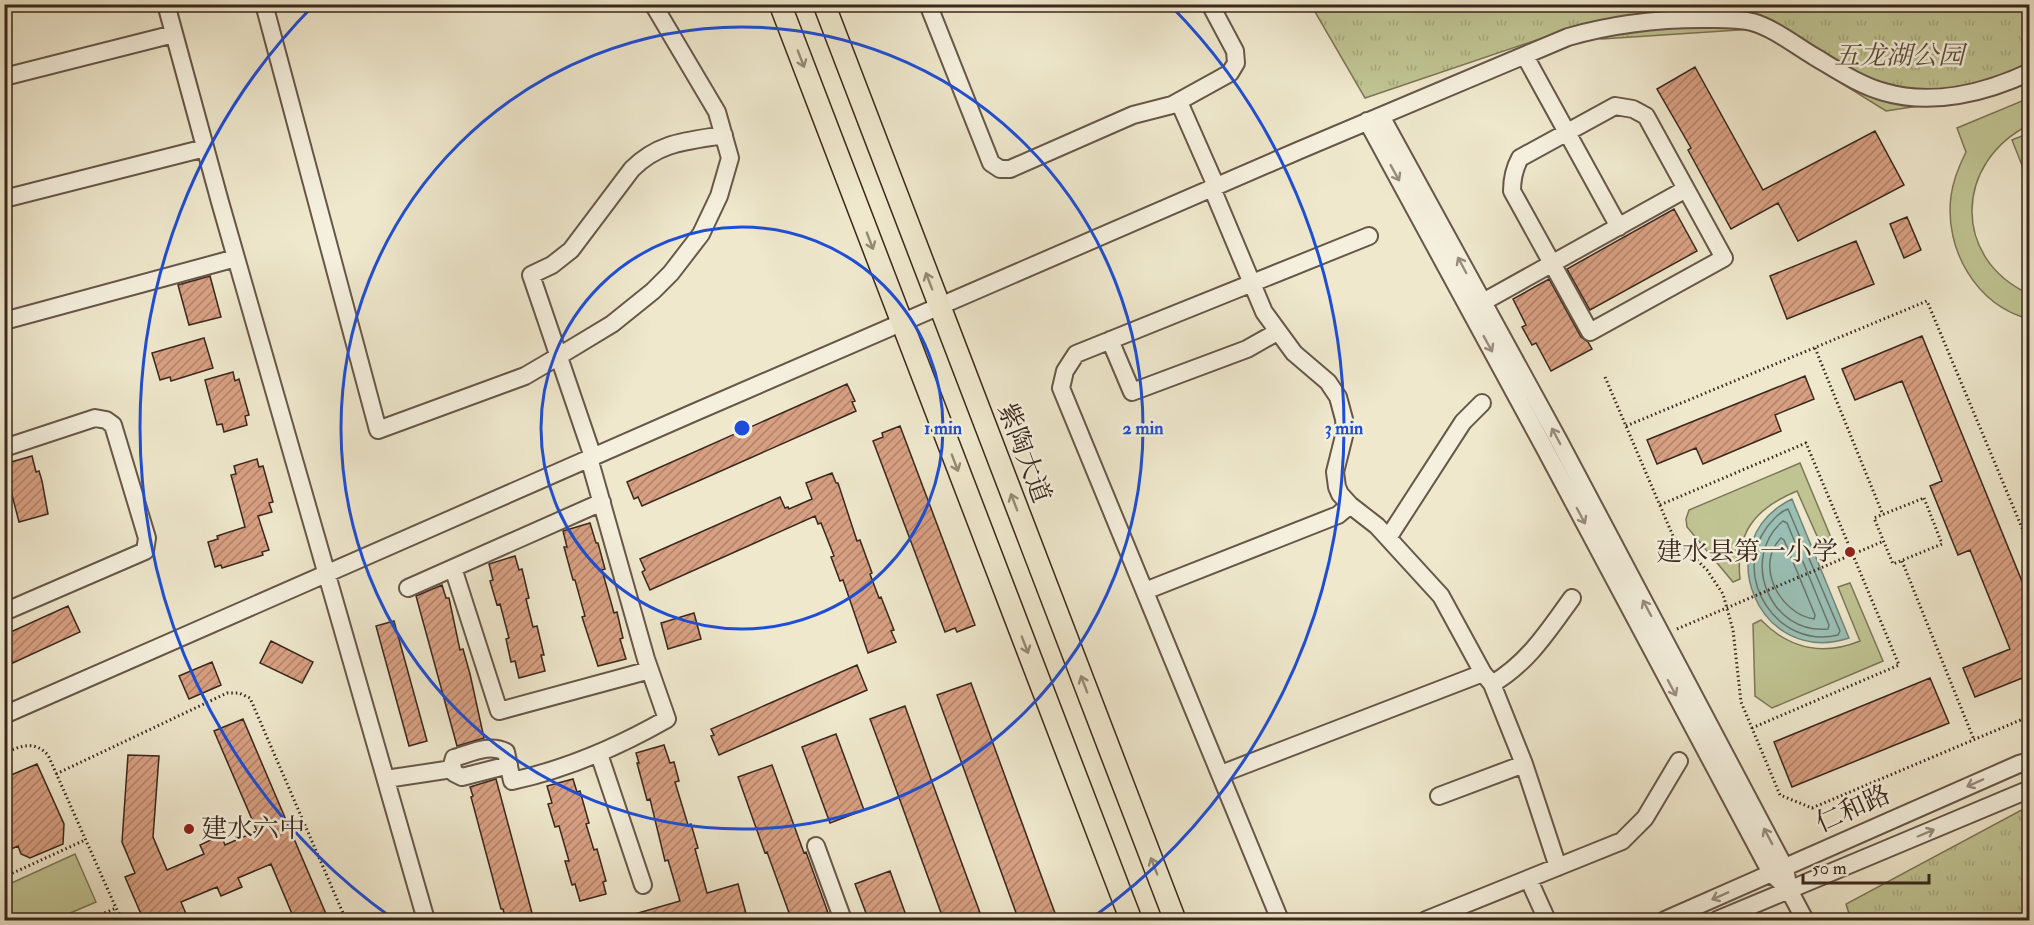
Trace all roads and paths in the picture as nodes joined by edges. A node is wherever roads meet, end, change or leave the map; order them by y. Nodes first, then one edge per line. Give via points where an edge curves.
1 (166, 4) edge
2 (264, 4) edge
3 (653, 4) edge
4 (780, 4) edge
5 (824, 4) edge
6 (928, 4) edge
7 (1210, 4) edge
8 (174, 34) junction
9 (1525, 56) junction
10 (2030, 72) edge
11 (4, 77) edge
12 (1179, 102) junction
13 (1374, 119) junction
14 (1567, 133) junction
15 (724, 135) junction
16 (205, 148) junction
17 (1214, 187) junction
18 (1686, 189) junction
19 (4, 199) edge
20 (1619, 227) junction
21 (1369, 236) dead end
22 (236, 258) junction
23 (1552, 264) junction
24 (1252, 283) junction
25 (1483, 302) junction
26 (939, 306) junction
27 (4, 321) edge
28 (901, 322) junction
29 (1277, 332) junction
30 (1110, 340) junction
31 (1815, 348) junction
32 (559, 356) junction
33 (1605, 377) dead end
34 (1482, 403) dead end
35 (1626, 426) junction
36 (4, 448) edge
37 (591, 458) junction
38 (602, 502) junction
39 (1350, 505) junction
40 (1659, 505) junction
41 (1883, 515) junction
42 (1388, 538) junction
43 (1884, 542) junction
44 (2030, 547) edge
45 (1853, 555) junction
46 (1902, 561) junction
47 (453, 568) junction
48 (328, 574) junction
49 (408, 588) dead end
50 (1145, 591) junction
51 (1572, 598) dead end
52 (1728, 607) junction
53 (4, 612) edge
54 (1661, 636) junction
55 (650, 670) junction
56 (1487, 678) junction
57 (4, 716) edge
58 (2030, 716) edge
59 (1752, 728) junction
60 (1974, 740) junction
61 (4, 753) edge
62 (599, 754) junction
63 (1679, 761) dead end
64 (2030, 761) edge
65 (1524, 764) junction
66 (56, 774) junction
67 (1221, 774) junction
68 (386, 779) junction
69 (2030, 789) edge
70 (1439, 796) dead end
71 (85, 840) junction
72 (816, 846) dead end
73 (1558, 867) junction
74 (1778, 871) junction
75 (4, 877) edge
76 (1529, 880) junction
77 (644, 885) dead end
78 (1789, 890) junction
79 (116, 908) junction
80 (88, 921) edge
81 (123, 921) edge
82 (346, 921) edge
83 (426, 921) edge
84 (843, 921) edge
85 (1131, 921) edge
86 (1175, 921) edge
87 (1280, 921) edge
88 (1426, 921) edge
89 (1547, 921) edge
90 (1665, 921) edge
91 (1717, 921) edge
92 (1805, 921) edge

1 - 8 street
2 - 32 street via 378,430 525,376
3 - 15 street via 717,112
4 -> 28 main road
26 -> 5 main road, 紫陶大道
6 - 12 street via 992,163 1000,169 1010,170 1133,115
7 - 12 street via 1235,51 1236,63 1230,73
8 - 11 street
8 - 16 street
9 - 10 street via 1568,37 1621,24 1733,19 1763,27 1860,82 1912,98 1964,94
9 - 13 street
9 - 14 street
12 - 17 street
13 - 17 street
25 -> 13 street
13 -> 74 street via 1544,447
14 - 18 street via 1615,106 1640,112 1646,116
14 - 20 street
14 - 23 street via 1520,158 1512,182 1512,191
15 - 32 street via 730,158 726,177 711,214 688,252 633,309
15 - 32 street via 676,142 641,160 571,250 531,275
16 - 19 street
16 - 22 street
17 - 24 street
17 - 26 street
18 - 20 street
18 - 23 street via 1724,258 1590,332
20 - 23 street
21 - 24 street
22 - 27 street
22 - 48 street
23 - 25 street
24 - 29 street
24 - 30 street
54 -> 25 street
26 - 28 street
86 -> 26 main road, 紫陶大道
28 - 37 street
28 -> 85 main road
29 - 30 street via 1247,349 1132,392
29 - 39 street via 1338,397 1345,432 1335,479 1340,494
30 - 50 street via 1076,354 1065,371 1061,388
31 - 35 path
31 - 41 path
31 - 44 path via 1927,301
32 - 37 street
33 - 35 path
34 - 42 street via 1463,422
35 - 40 path
36 - 53 street via 95,418 106,420 113,425 147,538 145,551
37 - 38 street
37 - 48 street
38 - 47 street
38 - 55 street
39 - 42 street
39 - 50 street via 1338,516
40 - 45 path via 1806,443
40 - 52 path via 1673,536 1707,570
41 - 43 path via 1875,518
41 - 46 path via 1924,498 1942,544
42 - 56 street via 1441,596
43 - 45 path
43 - 46 path via 1893,564
45 - 52 path
45 - 59 path via 1899,665
46 - 60 path
47 - 49 street
47 - 55 street via 499,711
48 - 57 street
48 - 68 street
50 - 67 street
51 - 56 street via 1528,657 1516,667
52 - 54 path
52 - 59 path via 1741,702
74 -> 54 street
55 - 62 street via 667,719
56 - 65 street
56 - 67 street
58 - 60 path
59 - 60 path via 1780,795 1812,808
61 - 66 path via 26,744 37,746 48,755
62 - 68 street via 512,781 506,752 490,747 454,758 452,769
62 - 77 street
63 - 73 street via 1652,808 1630,835
64 -> 74 street, 仁和路
65 - 70 street
65 - 73 street
66 - 71 path
66 - 82 path via 227,693 250,698
67 - 87 street
68 - 83 street
78 -> 69 street, 仁和路
71 - 75 path
71 - 79 path
72 - 84 street
73 - 76 street
74 - 78 street
74 -> 90 street, 仁和路
76 - 88 street
76 - 89 street
78 - 91 street, 仁和路
78 - 92 street
79 - 80 path
79 - 81 path

